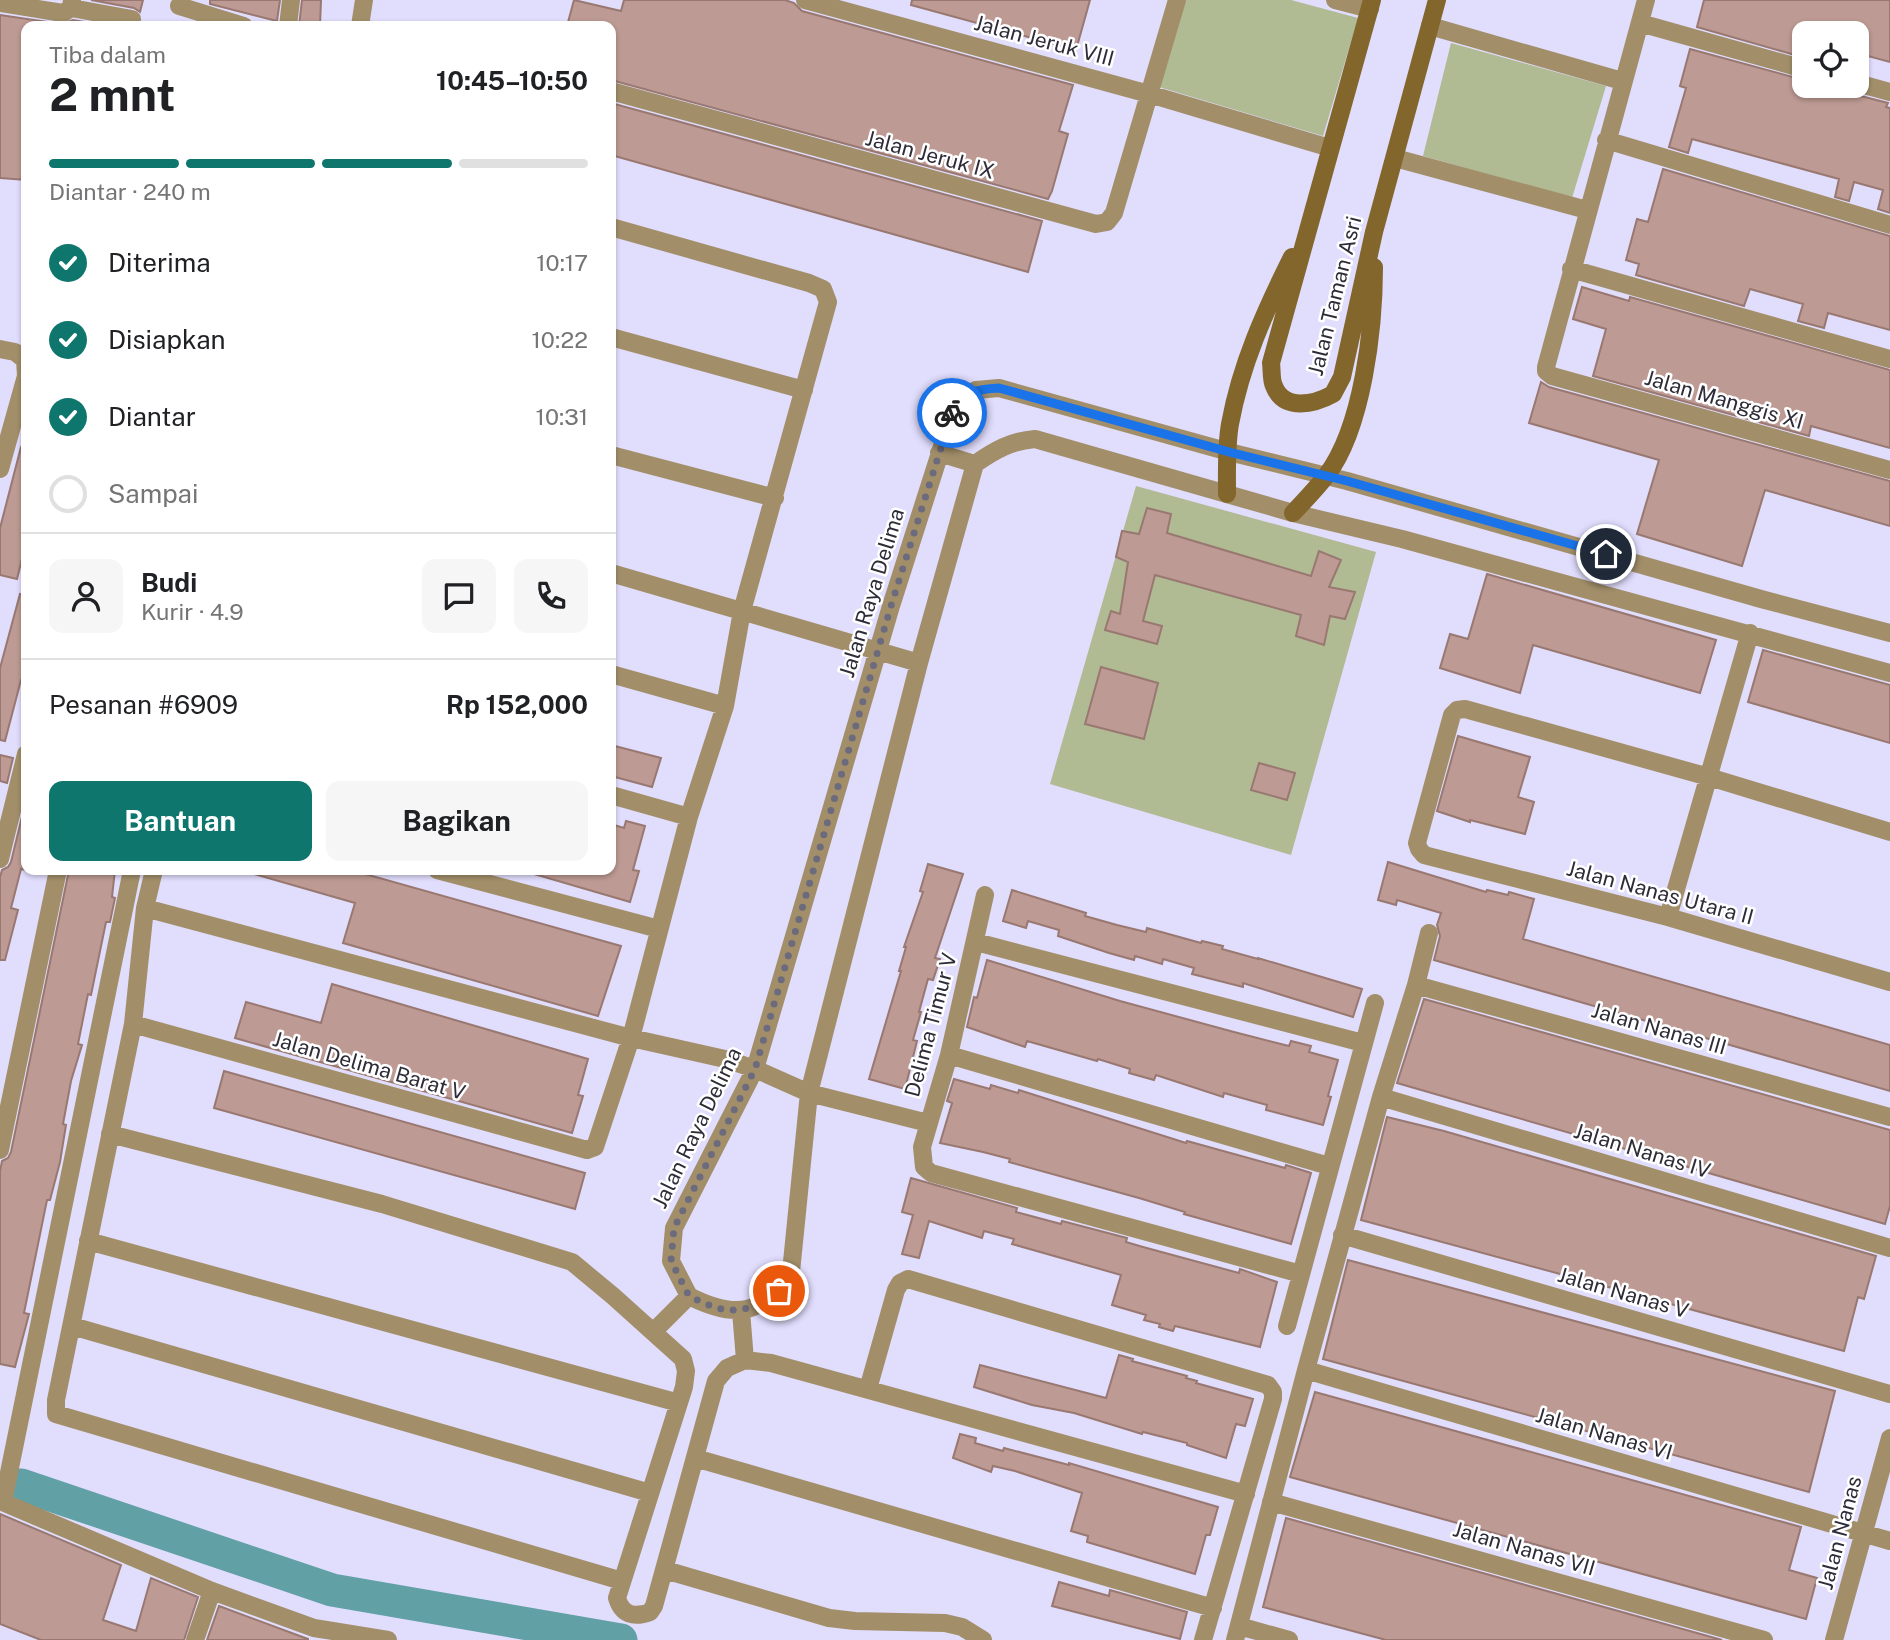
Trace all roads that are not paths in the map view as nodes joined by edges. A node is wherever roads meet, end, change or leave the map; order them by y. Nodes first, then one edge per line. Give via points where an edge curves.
1 (291, 0) edge
2 (364, 0) edge
3 (805, 0) edge
4 (1177, 0) edge
5 (1335, 0) edge
6 (1437, 0) edge
7 (1646, 0) edge
8 (0, 4) edge
9 (1371, 5) edge
10 (179, 6) dead end
11 (69, 7) edge
12 (132, 19) dead end
13 (228, 21) edge
14 (289, 21) edge
15 (361, 21) edge
16 (1640, 23) junction
17 (1430, 26) junction
18 (1792, 66) edge
19 (1622, 81) junction
20 (1869, 86) edge
21 (616, 92) edge
22 (1890, 92) edge
23 (1149, 94) junction
24 (1606, 140) junction
25 (1330, 148) junction
26 (1395, 158) junction
27 (1587, 210) junction
28 (1311, 219) junction
29 (1890, 225) edge
30 (616, 228) edge
31 (1374, 232) junction
32 (1571, 269) junction
33 (616, 338) edge
34 (0, 349) edge
35 (21, 357) edge
36 (1890, 359) edge
37 (804, 390) junction
38 (21, 394) edge
39 (1230, 452) junction
40 (939, 453) junction
41 (616, 456) edge
42 (975, 464) junction
43 (0, 469) edge
44 (1890, 470) edge
45 (1326, 476) junction
46 (1231, 495) junction
47 (775, 498) junction
48 (1293, 513) junction
49 (616, 574) edge
50 (742, 611) junction
51 (1751, 633) junction
52 (1890, 633) edge
53 (877, 652) junction
54 (919, 663) junction
55 (1890, 673) edge
56 (616, 675) edge
57 (725, 706) junction
58 (21, 774) edge
59 (1709, 777) junction
60 (616, 796) edge
61 (689, 817) junction
62 (1890, 832) edge
63 (0, 859) edge
64 (57, 875) edge
65 (131, 875) edge
66 (153, 875) edge
67 (456, 875) edge
68 (985, 895) dead end
69 (145, 908) junction
70 (1668, 918) junction
71 (659, 929) junction
72 (1429, 933) dead end
73 (976, 942) junction
74 (1890, 982) edge
75 (1416, 985) junction
76 (1375, 1003) dead end
77 (133, 1024) junction
78 (631, 1038) junction
79 (1363, 1043) junction
80 (948, 1055) junction
81 (755, 1069) junction
82 (809, 1093) junction
83 (1381, 1097) junction
84 (1890, 1117) edge
85 (928, 1123) junction
86 (110, 1134) junction
87 (0, 1150) edge
88 (1329, 1166) junction
89 (1342, 1235) junction
90 (88, 1241) junction
91 (1890, 1248) edge
92 (1301, 1274) junction
93 (689, 1296) junction
94 (741, 1311) junction
95 (72, 1325) junction
96 (1287, 1326) dead end
97 (653, 1332) junction
98 (745, 1360) junction
99 (1306, 1370) junction
100 (868, 1389) junction
101 (1890, 1394) edge
102 (679, 1404) junction
103 (1890, 1438) edge
104 (695, 1458) junction
105 (4, 1492) edge
106 (650, 1493) junction
107 (1246, 1494) junction
108 (1271, 1502) junction
109 (1864, 1534) junction
110 (1890, 1541) edge
111 (665, 1570) junction
112 (622, 1581) junction
113 (212, 1591) junction
114 (1213, 1608) junction
115 (1237, 1633) edge
116 (313, 1634) edge
117 (195, 1640) edge
118 (388, 1640) edge
119 (983, 1640) edge
120 (1203, 1640) edge
121 (1289, 1640) edge
122 (1764, 1640) edge
123 (1834, 1640) edge

1 - 14 street
2 - 15 street
3 - 23 street, Jalan Jeruk VIII
4 - 23 street, Jalan Jeruk IX
5 - 9 street
6 - 17 main road, Jalan Taman Asri
7 - 16 street
8 - 11 street
9 - 25 main road, Jalan Taman Asri
10 - 13 street
11 - 12 street
16 - 18 street
16 - 19 street
17 - 19 street
17 - 26 main road, Jalan Taman Asri
19 - 24 street
20 - 22 street
21 - 23 street, Jalan Jeruk IX via 1096,224 1107,222 1114,213
23 - 25 street, Jalan Jeruk VIII
24 - 27 street
24 - 29 street
25 - 28 main road, Jalan Taman Asri
26 - 27 street
26 - 31 main road, Jalan Taman Asri
27 - 32 street
28 - 31 main road, Jalan Taman Asri via 1271,363 1274,387 1285,400 1298,404 1334,394 1342,377
28 - 39 main road via 1250,350 1229,426
30 - 37 street via 823,289 827,312
31 - 45 main road via 1374,293 1361,385 1347,438
32 - 36 street
32 - 44 street, Jalan Manggis XI via 1546,367 1552,376
33 - 37 street
34 - 35 street
37 - 47 street
38 - 43 street
39 - 40 street, Jalan Raya Delima via 999,388 976,390 963,397 954,409
39 - 45 street
39 - 46 main road
40 - 42 street
40 - 53 street, Jalan Raya Delima
41 - 47 street
42 - 46 street via 1014,441 1035,439
42 - 54 street
45 - 48 main road
45 - 52 street
46 - 48 street
47 - 50 street
48 - 51 street
49 - 50 street
50 - 53 street
50 - 57 street
51 - 55 street
51 - 59 street
53 - 54 street
53 - 81 street, Jalan Raya Delima
54 - 82 street
56 - 57 street
57 - 61 street
58 - 63 street
59 - 62 street
59 - 70 street
59 - 70 street, Jalan Nanas Utara II via 1465,709 1452,715 1417,843 1424,855
60 - 61 street
61 - 71 street
64 - 87 street
65 - 105 street
66 - 69 street
67 - 71 street
68 - 73 street, Delima Timur V
69 - 77 street
69 - 78 street
70 - 74 street, Jalan Nanas Utara II
71 - 78 street
72 - 75 street
73 - 79 street
73 - 80 street, Delima Timur V
75 - 83 street
75 - 84 street, Jalan Nanas III
76 - 79 street
77 - 78 street, Jalan Delima Barat V via 587,1150 593,1149
77 - 86 street
78 - 81 street
79 - 88 street
80 - 85 street, Delima Timur V
80 - 88 street
81 - 82 street
81 - 93 street, Jalan Raya Delima via 674,1228 671,1261
82 - 85 street
82 - 94 street via 792,1272 779,1291
83 - 89 street
83 - 91 street, Jalan Nanas IV
85 - 92 street, Delima Timur V via 922,1147 924,1167 931,1173
86 - 90 street
86 - 97 street via 382,1204 572,1262
88 - 92 street
89 - 99 street
89 - 101 street, Jalan Nanas V
90 - 95 street
90 - 102 street
92 - 96 street
93 - 94 street via 717,1309
93 - 97 street
94 - 98 street
95 - 106 street
95 - 112 street via 56,1414
97 - 102 street via 683,1359 686,1371
98 - 100 street
98 - 104 street via 727,1368 716,1381
99 - 108 street
99 - 109 street, Jalan Nanas VI
100 - 107 street
100 - 107 street via 896,1290 908,1279 1268,1385 1273,1399
102 - 106 street
103 - 109 street, Jalan Nanas
104 - 111 street
104 - 114 street
105 - 113 street
106 - 112 street
107 - 114 street
108 - 115 street
108 - 122 street, Jalan Nanas VII
109 - 110 street, Jalan Nanas VI
109 - 123 street, Jalan Nanas
111 - 112 street via 654,1606 639,1616 620,1608 617,1598
111 - 119 street via 829,1618 946,1623
113 - 116 street
113 - 117 street
114 - 120 street
115 - 121 street
116 - 118 street

